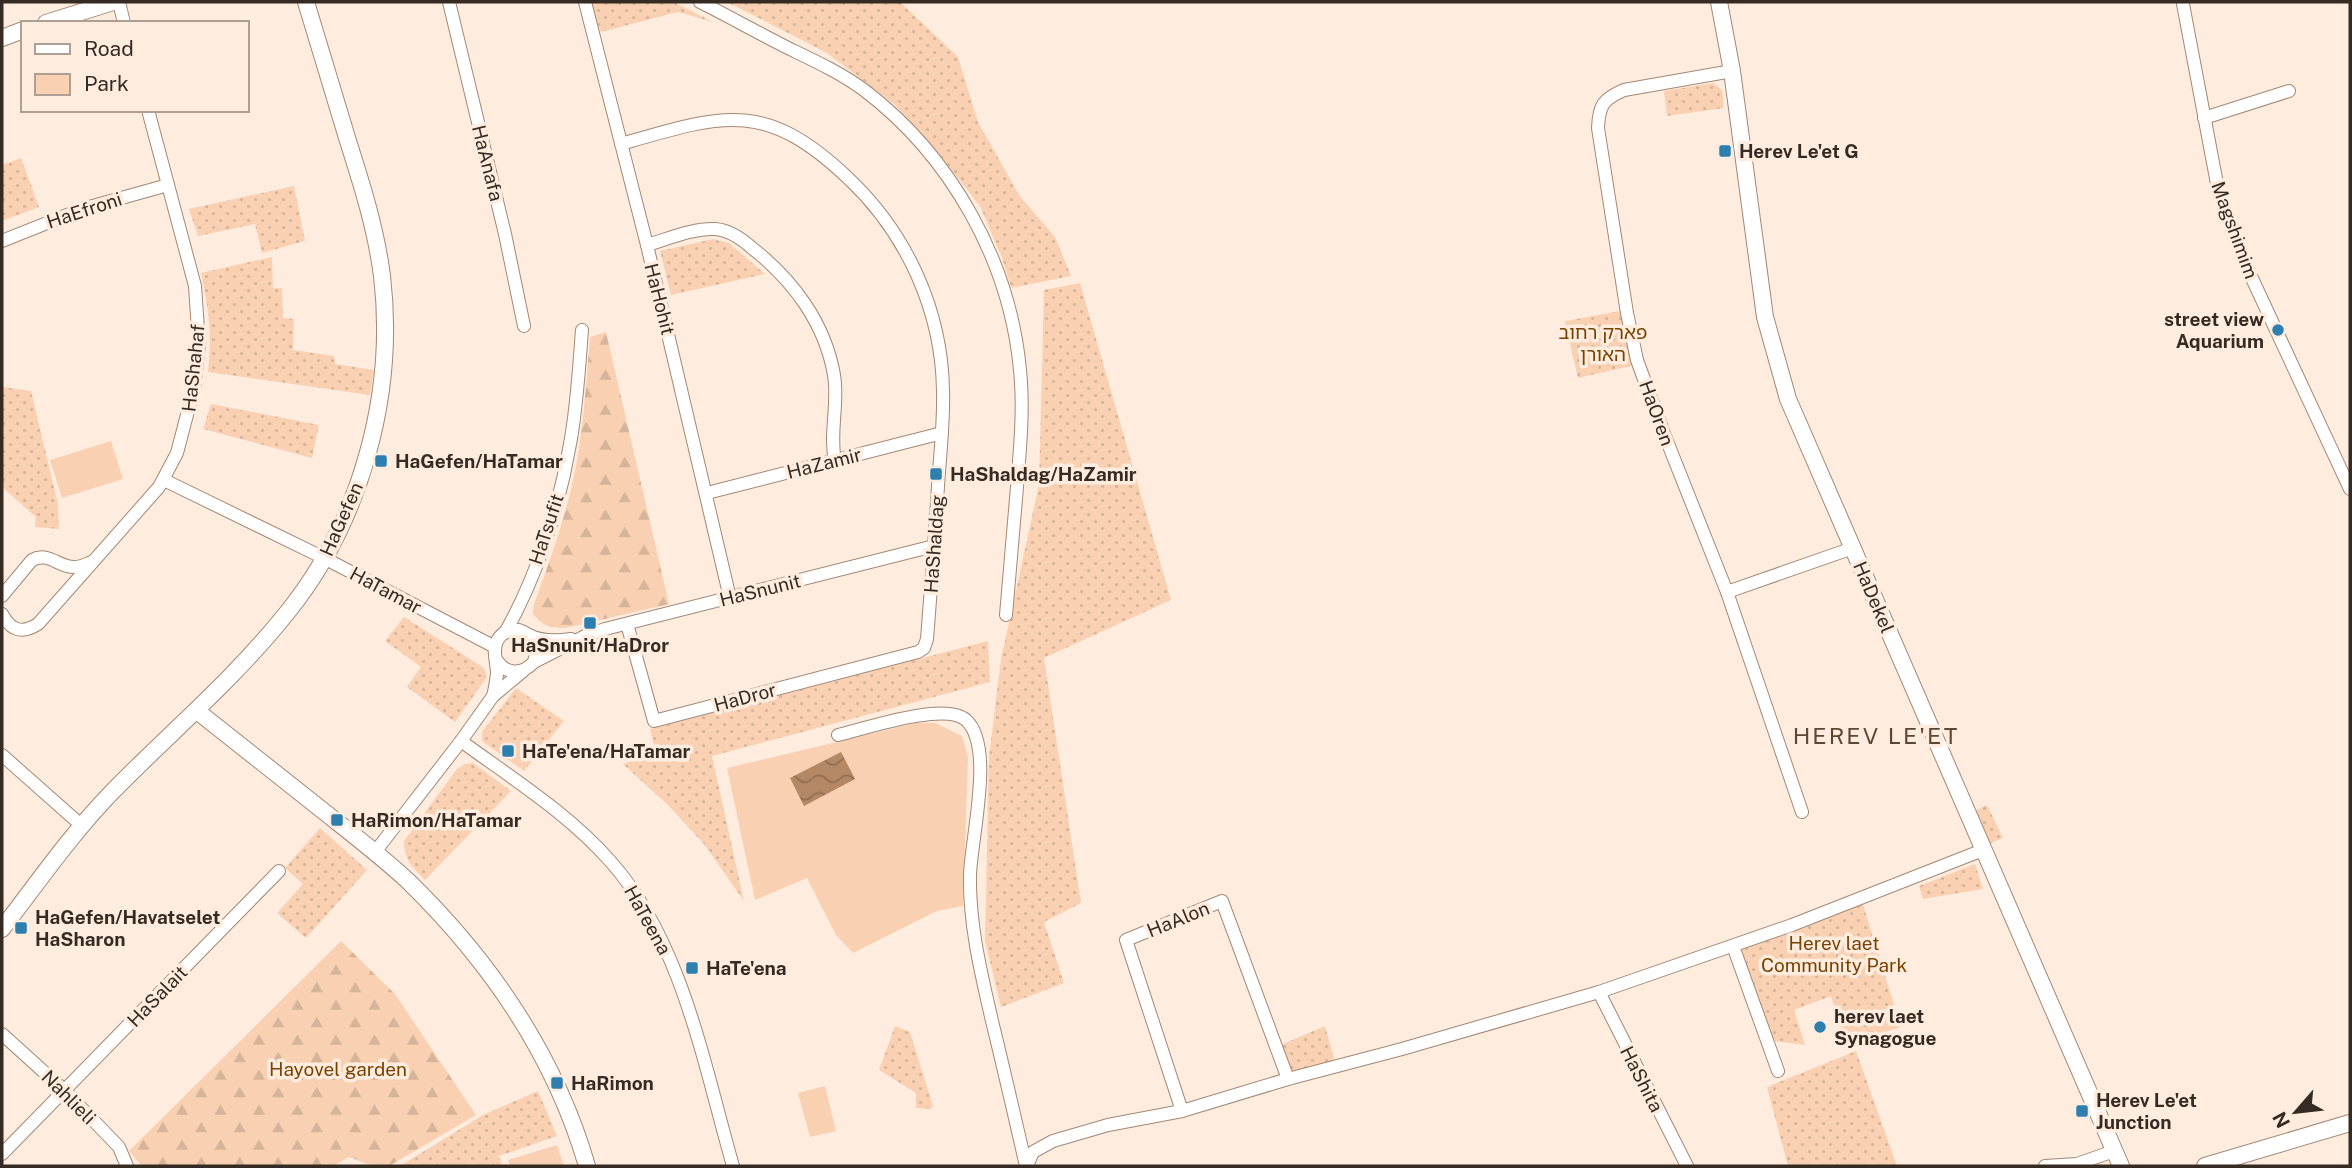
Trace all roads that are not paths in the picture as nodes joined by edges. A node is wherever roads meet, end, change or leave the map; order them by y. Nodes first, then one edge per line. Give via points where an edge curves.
1 (113, 2) edge
2 (119, 2) edge
3 (306, 2) edge
4 (449, 2) edge
5 (585, 2) edge
6 (700, 2) edge
7 (1719, 2) edge
8 (2183, 4) dead end
9 (52, 21) edge
10 (124, 21) edge
11 (21, 31) edge
12 (2, 38) edge
13 (1732, 71) junction
14 (2289, 91) dead end
15 (149, 112) edge
16 (2204, 118) junction
17 (621, 144) junction
18 (168, 185) junction
19 (2, 241) edge
20 (647, 245) junction
21 (524, 326) dead end
22 (582, 330) dead end
23 (942, 433) junction
24 (835, 461) junction
25 (164, 480) junction
26 (2350, 489) edge
27 (707, 493) junction
28 (934, 546) junction
29 (1853, 548) junction
30 (324, 558) junction
31 (95, 561) junction
32 (1727, 592) junction
33 (2, 596) edge
34 (730, 598) junction
35 (521, 601) junction
36 (2, 614) edge
37 (1006, 615) dead end
38 (627, 624) junction
39 (505, 633) junction
40 (527, 634) junction
41 (586, 636) junction
42 (927, 639) joint
43 (496, 653) junction
44 (534, 662) junction
45 (523, 671) junction
46 (493, 696) junction
47 (197, 711) junction
48 (838, 735) dead end
49 (461, 741) junction
50 (2, 755) edge
51 (1802, 812) dead end
52 (81, 825) junction
53 (1983, 850) junction
54 (375, 852) junction
55 (279, 871) dead end
56 (2, 929) edge
57 (1733, 946) junction
58 (1599, 992) junction
59 (2, 1034) edge
60 (1778, 1071) dead end
61 (1288, 1079) junction
62 (65, 1091) junction
63 (1182, 1111) junction
64 (2350, 1123) edge
65 (2, 1154) edge
66 (2118, 1159) edge
67 (127, 1166) edge
68 (587, 1166) edge
69 (733, 1166) edge
70 (1027, 1166) edge
71 (1687, 1166) edge
72 (2045, 1166) edge
73 (2205, 1166) edge

1 - 9 street
2 - 10 street
3 - 30 street, HaGefen via 371,215 384,303 383,373 373,430 354,493
4 - 21 street, HaAnafa
5 - 17 street, HaHohit
6 - 37 street via 828,67 891,112 943,171 987,245 1015,333 1020,371 1020,449
7 - 13 street, HaDekel
8 - 16 street, Magshimim
11 - 12 street
13 - 29 street, HaDekel via 1765,317 1788,399
13 - 32 street, HaOren via 1624,90 1608,97 1599,111 1598,128 1637,360
14 - 16 street
15 - 18 street, HaShahaf
16 - 26 street, Magshimim via 2230,225
17 - 20 street, HaHohit
17 - 23 street, HaShaldag via 709,120 754,121 798,136 838,168 894,231 922,285 942,366
18 - 19 street, HaEfroni via 82,209
18 - 25 street, HaShahaf via 195,286 199,345 189,415
20 - 24 street via 705,229 726,231 771,262 792,285 829,352 836,399
20 - 27 street, HaHohit
22 - 35 street, HaTsufit via 565,470
23 - 24 street, HaZamir
23 - 28 street, HaShaldag
24 - 27 street, HaZamir
25 - 30 street, HaTamar
25 - 31 street, HaShahaf
27 - 34 street, HaHohit
28 - 34 street, HaSnunit
28 - 42 street, HaShaldag
29 - 32 street
29 - 53 street, HaDekel
30 - 43 street, HaTamar
30 - 47 street, HaGefen via 286,615
31 - 33 street via 74,568 37,557
31 - 36 street, HaShahaf via 29,630 12,627
32 - 51 street, HaOren
34 - 38 street, HaSnunit
35 - 39 street, HaTsufit
35 - 40 street, HaTsufit
38 - 41 street, HaSnunit
38 - 42 street, HaDror via 654,721 918,652
39 - 40 street
39 - 43 street
40 - 41 street, HaSnunit via 560,641
40 - 44 street via 536,648
41 - 44 street, HaSnunit
43 - 45 street via 499,664 509,671
43 - 46 street
44 - 45 street
45 - 46 street
46 - 49 street
47 - 52 street, HaGefen
47 - 54 street
48 - 70 street via 936,712 964,718 978,741 981,769 972,841 971,910
49 - 54 street
49 - 69 street, HaTeena via 576,826 636,894 660,936 681,989
50 - 52 street
52 - 56 street, HaGefen
53 - 57 street
53 - 66 street, HaDekel
54 - 68 street via 463,939 497,981 547,1063
55 - 62 street, HaSalait
57 - 58 street
57 - 60 street
58 - 61 street
58 - 71 street, HaShita
59 - 62 street, Nahlieli
61 - 63 street
61 - 63 street, HaAlon via 1222,901 1126,940
62 - 65 street, HaSalait
62 - 67 street, Nahlieli via 119,1147
63 - 70 street via 1053,1141 1033,1152
64 - 73 street
66 - 72 street

